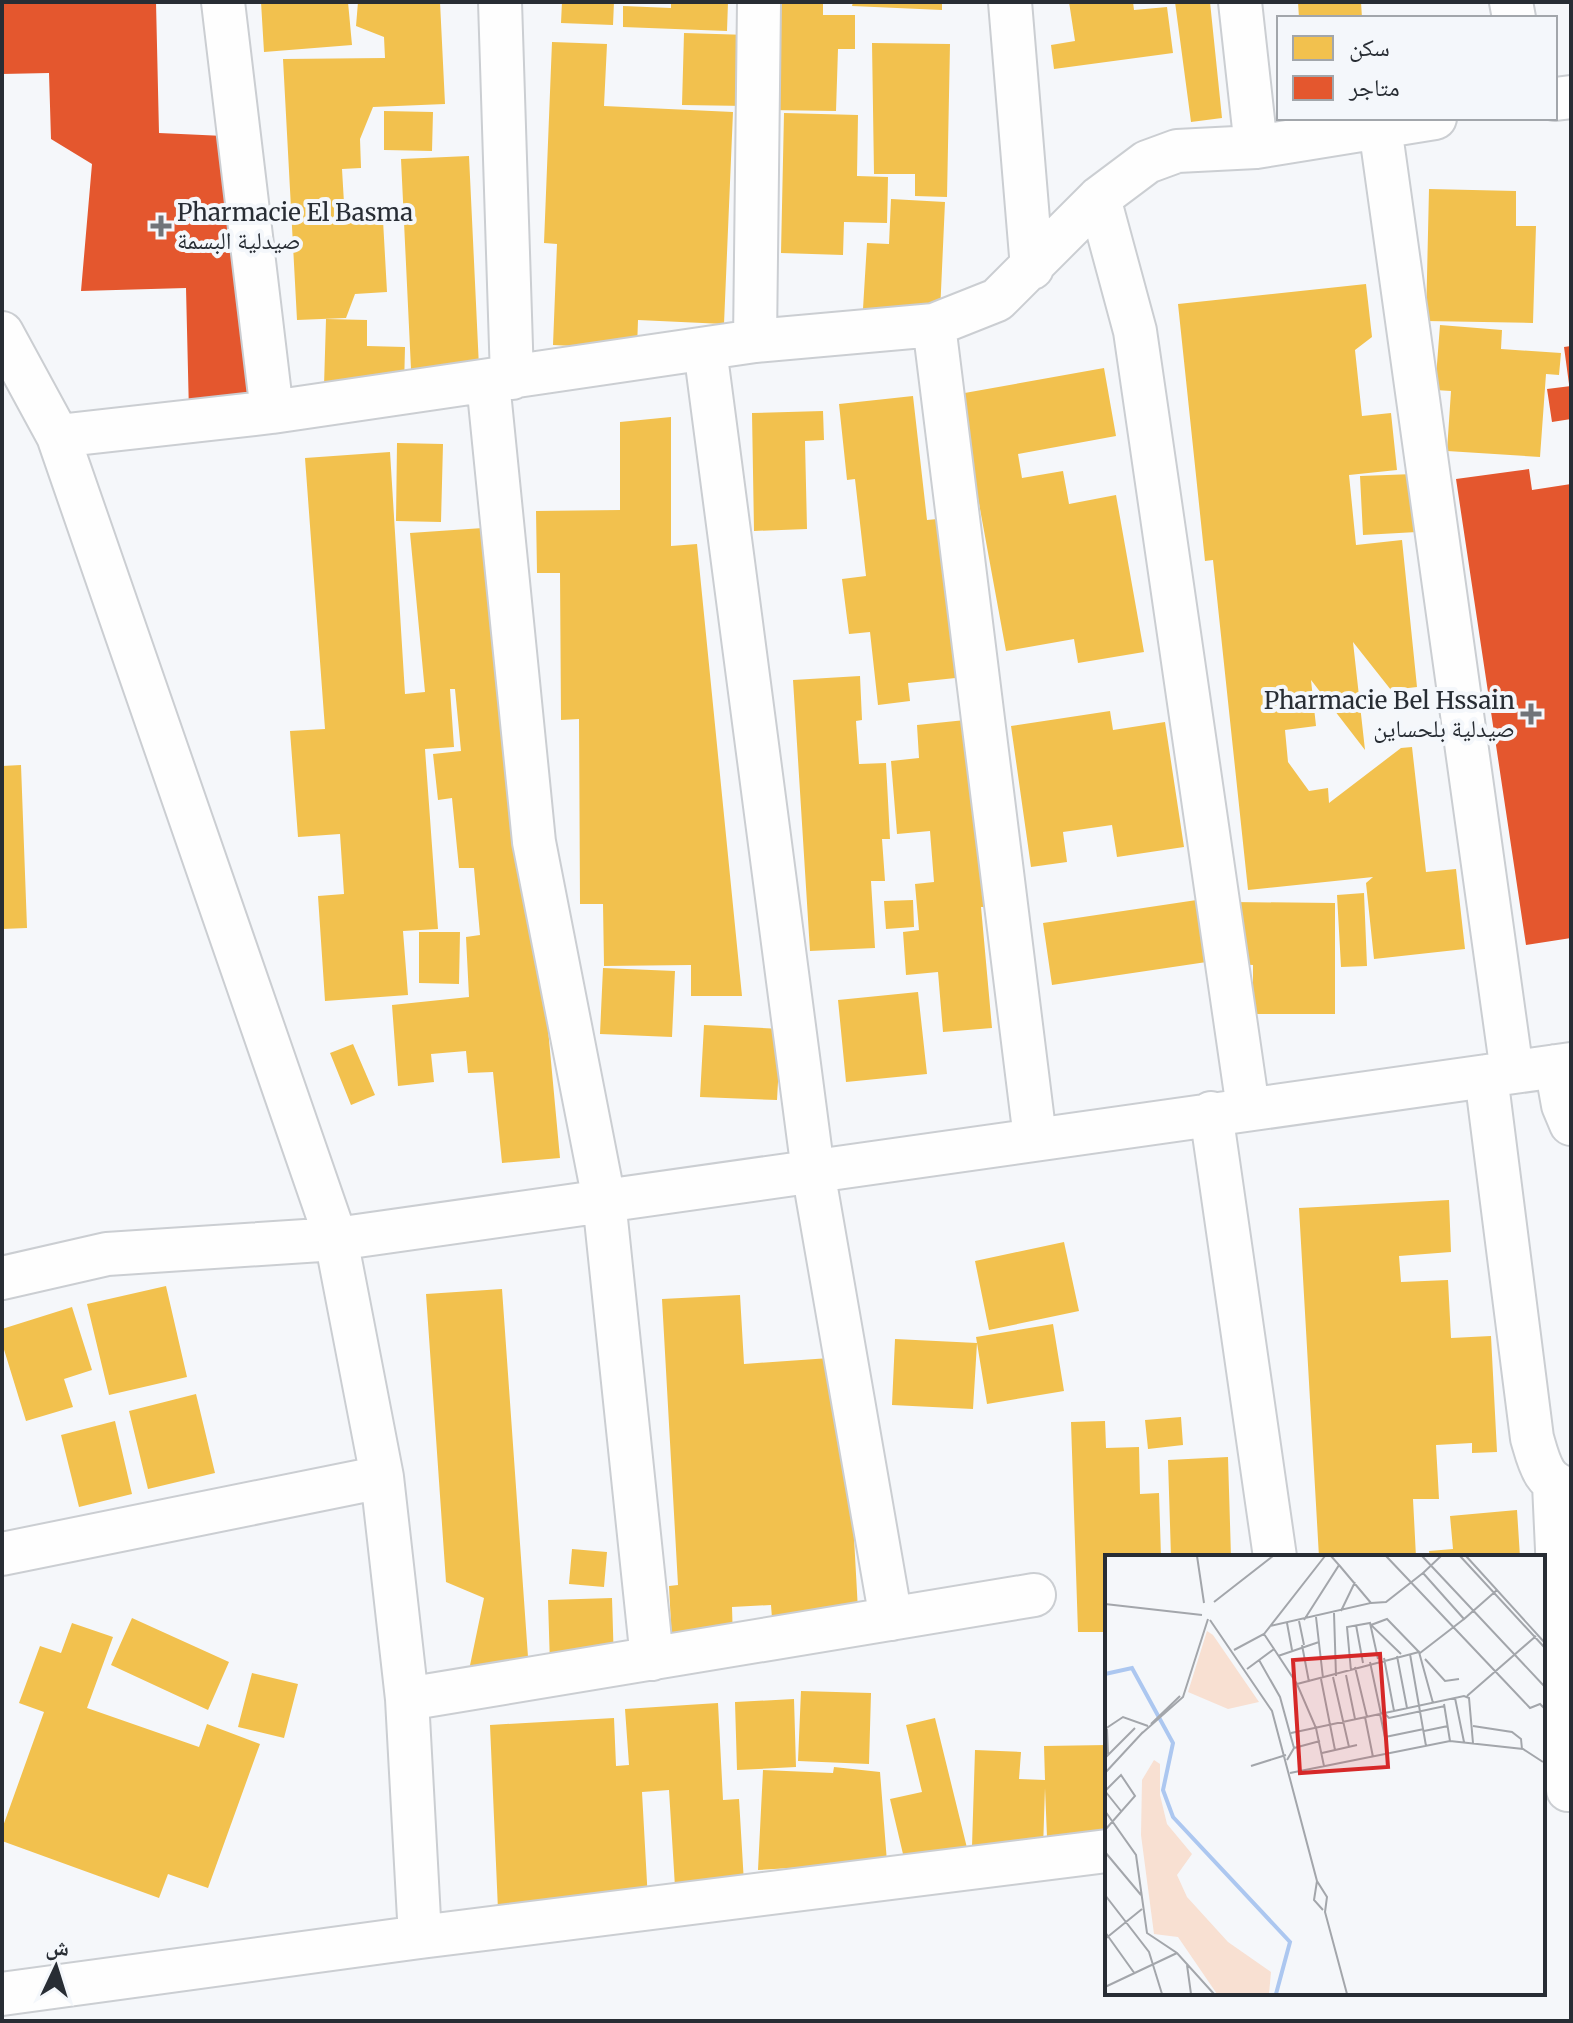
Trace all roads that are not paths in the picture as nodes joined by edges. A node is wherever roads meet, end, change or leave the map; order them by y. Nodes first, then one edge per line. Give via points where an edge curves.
1 (223, 2) edge
2 (500, 2) edge
3 (759, 2) edge
4 (1010, 2) edge
5 (1240, 2) edge
6 (1423, 120) edge
7 (1380, 127) junction
8 (1256, 147) junction
9 (1099, 198) junction
10 (1032, 268) junction
11 (934, 325) junction
12 (2, 333) edge
13 (755, 341) junction
14 (705, 349) junction
15 (12, 375) edge
16 (500, 380) junction
17 (272, 412) junction
18 (58, 436) junction
19 (1564, 1065) edge
20 (1499, 1074) junction
21 (1230, 1110) junction
22 (1571, 1124) edge
23 (1035, 1138) junction
24 (813, 1171) junction
25 (604, 1200) junction
26 (336, 1239) junction
27 (2, 1278) edge
28 (382, 1477) junction
29 (1563, 1486) edge
30 (2, 1554) edge
31 (1275, 1555) edge
32 (1034, 1595) dead end
33 (891, 1619) junction
34 (652, 1659) junction
35 (407, 1699) junction
36 (1561, 1791) edge
37 (1105, 1851) edge
38 (420, 1937) junction
39 (2, 1994) edge

1 - 17 street
2 - 16 street
3 - 13 street
4 - 10 street
5 - 8 street
6 - 7 street
7 - 8 street
7 - 20 street
8 - 9 street via 1177,151 1147,162
9 - 10 street
9 - 21 street via 1135,331
10 - 11 street via 997,300
11 - 13 street
11 - 23 street
12 - 15 street
13 - 14 street
14 - 16 street
14 - 24 street
15 - 18 street
16 - 17 street
16 - 25 street via 534,842
17 - 18 street
18 - 26 street
19 - 20 street
19 - 22 street via 1563,1105
20 - 21 street
20 - 29 street via 1532,1438 1541,1471
21 - 23 street
21 - 31 street
23 - 24 street
24 - 25 street
24 - 33 street
25 - 26 street
25 - 34 street
26 - 27 street via 107,1254
26 - 28 street
28 - 30 street
28 - 35 street
29 - 36 street
32 - 33 street
33 - 34 street
34 - 35 street
35 - 38 street
37 - 38 street
38 - 39 street

